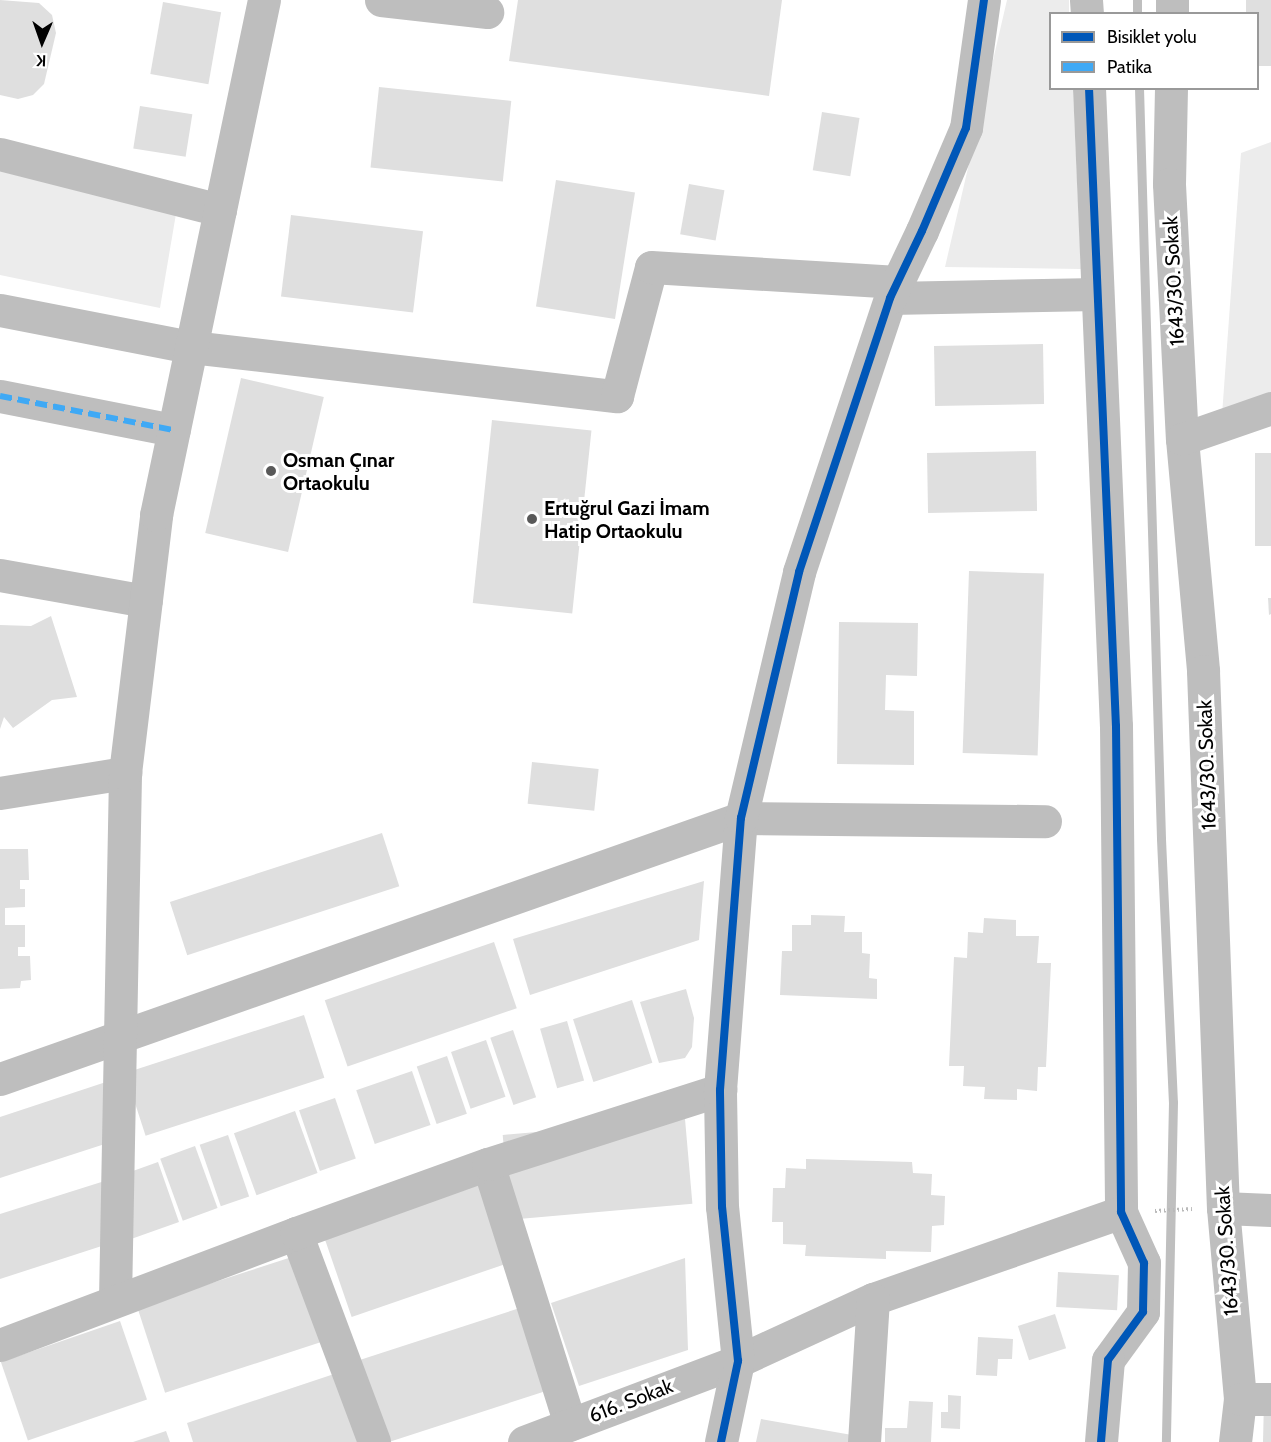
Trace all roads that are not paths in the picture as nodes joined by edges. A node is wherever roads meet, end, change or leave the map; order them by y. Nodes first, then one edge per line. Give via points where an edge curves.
1 (264, 0) edge
2 (381, 0) edge
3 (984, 0) edge
4 (487, 12) dead end
5 (1089, 90) edge
6 (1171, 90) edge
7 (0, 154) edge
8 (220, 210) junction
9 (894, 290) junction
10 (1097, 294) junction
11 (0, 310) edge
12 (191, 347) junction
13 (0, 396) edge
14 (1271, 408) edge
15 (174, 430) junction
16 (1182, 439) junction
17 (0, 575) edge
18 (146, 601) junction
19 (125, 773) junction
20 (0, 793) edge
21 (741, 818) junction
22 (1045, 821) dead end
23 (121, 1037) junction
24 (0, 1079) edge
25 (720, 1090) junction
26 (488, 1164) junction
27 (1213, 1209) junction
28 (1271, 1210) edge
29 (1134, 1211) junction
30 (296, 1233) junction
31 (873, 1299) junction
32 (115, 1300) junction
33 (0, 1345) edge
34 (738, 1361) junction
35 (1256, 1399) edge
36 (570, 1424) junction
37 (374, 1442) edge
38 (524, 1442) edge
39 (721, 1442) edge
40 (864, 1442) edge
41 (1101, 1442) edge
42 (1235, 1442) edge

1 - 8 street
2 - 4 street
3 - 9 street via 966,128
5 - 10 street
6 - 16 street, 1643/30. Sokak via 1169,184
7 - 8 street
8 - 12 street
9 - 10 street
9 - 12 street via 651,267 616,396
9 - 21 street via 799,572
10 - 29 street
11 - 12 street
12 - 15 street
13 - 15 street
14 - 16 street
15 - 18 street via 156,515
16 - 27 street, 1643/30. Sokak via 1203,671
17 - 18 street
18 - 19 street
19 - 20 street
19 - 23 street
21 - 22 street
21 - 23 street
21 - 25 street
23 - 24 street
23 - 32 street
25 - 26 street
25 - 34 street via 722,1207
26 - 30 street
26 - 36 street
27 - 28 street
27 - 35 street, 1643/30. Sokak
29 - 31 street, 616. Sokak
29 - 41 street via 1144,1263 1143,1312 1108,1360
30 - 32 street
30 - 37 street
31 - 34 street, 616. Sokak
31 - 40 street
32 - 33 street
34 - 36 street, 616. Sokak
34 - 39 street
35 - 42 street, 1643/30. Sokak
36 - 38 street, 616. Sokak

